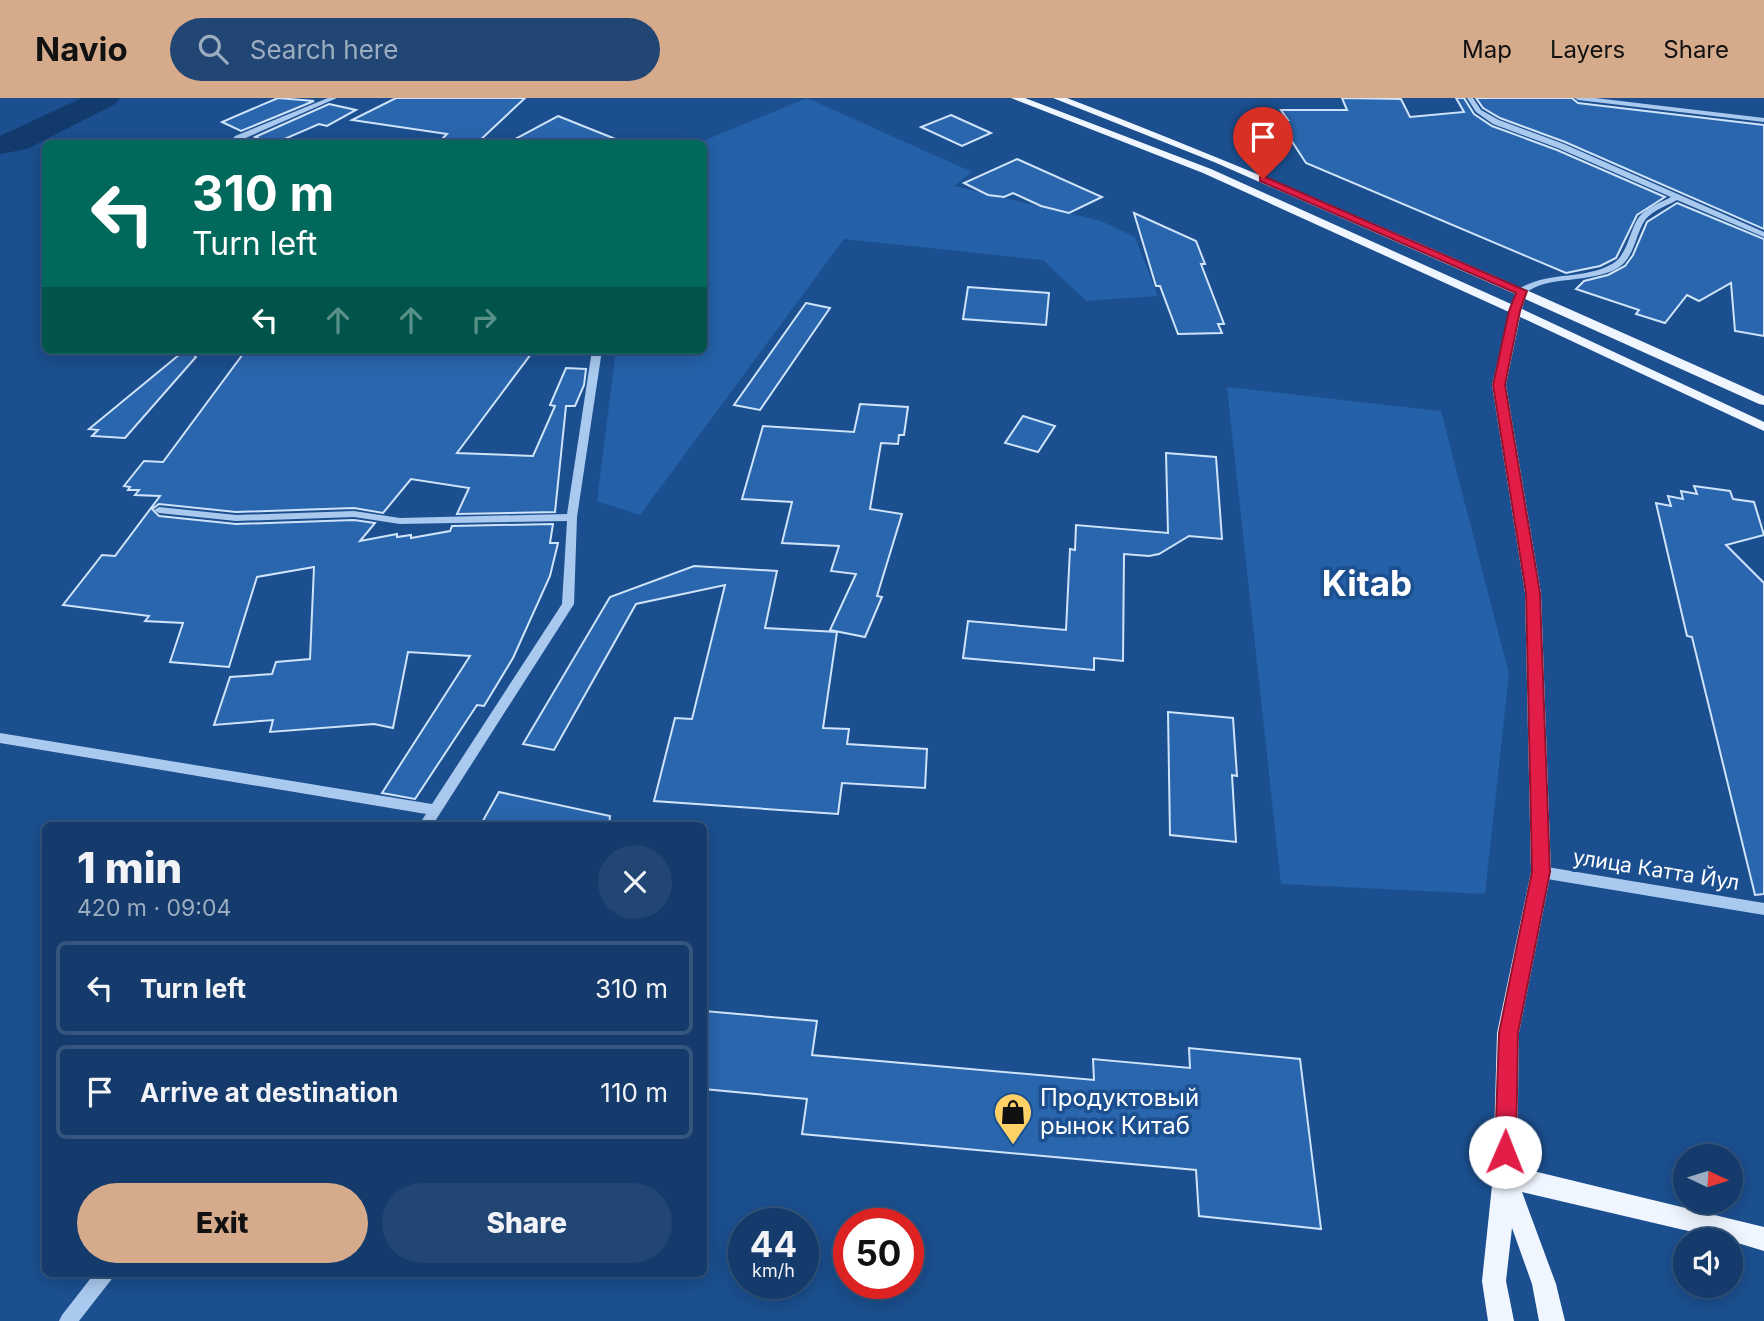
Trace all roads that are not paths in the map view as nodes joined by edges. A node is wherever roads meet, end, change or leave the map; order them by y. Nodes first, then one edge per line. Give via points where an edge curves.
1 (334, 98) edge
2 (1016, 98) edge
3 (1058, 98) edge
4 (1470, 98) edge
5 (1578, 98) edge
6 (1621, 101) edge
7 (1764, 120) edge
8 (236, 140) edge
9 (1675, 198) junction
10 (1764, 235) edge
11 (1522, 291) junction
12 (1515, 311) junction
13 (596, 354) edge
14 (1764, 401) edge
15 (1764, 428) edge
16 (159, 510) dead end
17 (572, 517) junction
18 (0, 738) edge
19 (435, 810) junction
20 (428, 822) edge
21 (1541, 872) junction
22 (1764, 909) edge
23 (1504, 1176) junction
24 (1764, 1238) edge
25 (103, 1277) edge
26 (68, 1321) edge
27 (1501, 1321) edge
28 (1552, 1321) edge

1 - 8 street
2 - 12 main road via 1207,171
3 - 11 main road via 1218,160
4 - 9 street via 1478,111 1496,122
5 - 6 street
6 - 7 street
9 - 10 street
9 - 11 street via 1645,215 1619,263 1599,272 1535,283
11 - 12 main road
11 - 14 main road
12 - 15 main road
12 - 21 main road via 1499,385 1533,593
13 - 17 street
16 - 17 street via 236,518 354,514 400,521
17 - 19 street via 568,604
18 - 19 street
19 - 20 street
21 - 22 street, улица Катта Йул
21 - 23 main road via 1508,1033
23 - 24 main road
23 - 27 main road via 1494,1281
23 - 28 main road via 1544,1284
25 - 26 street

